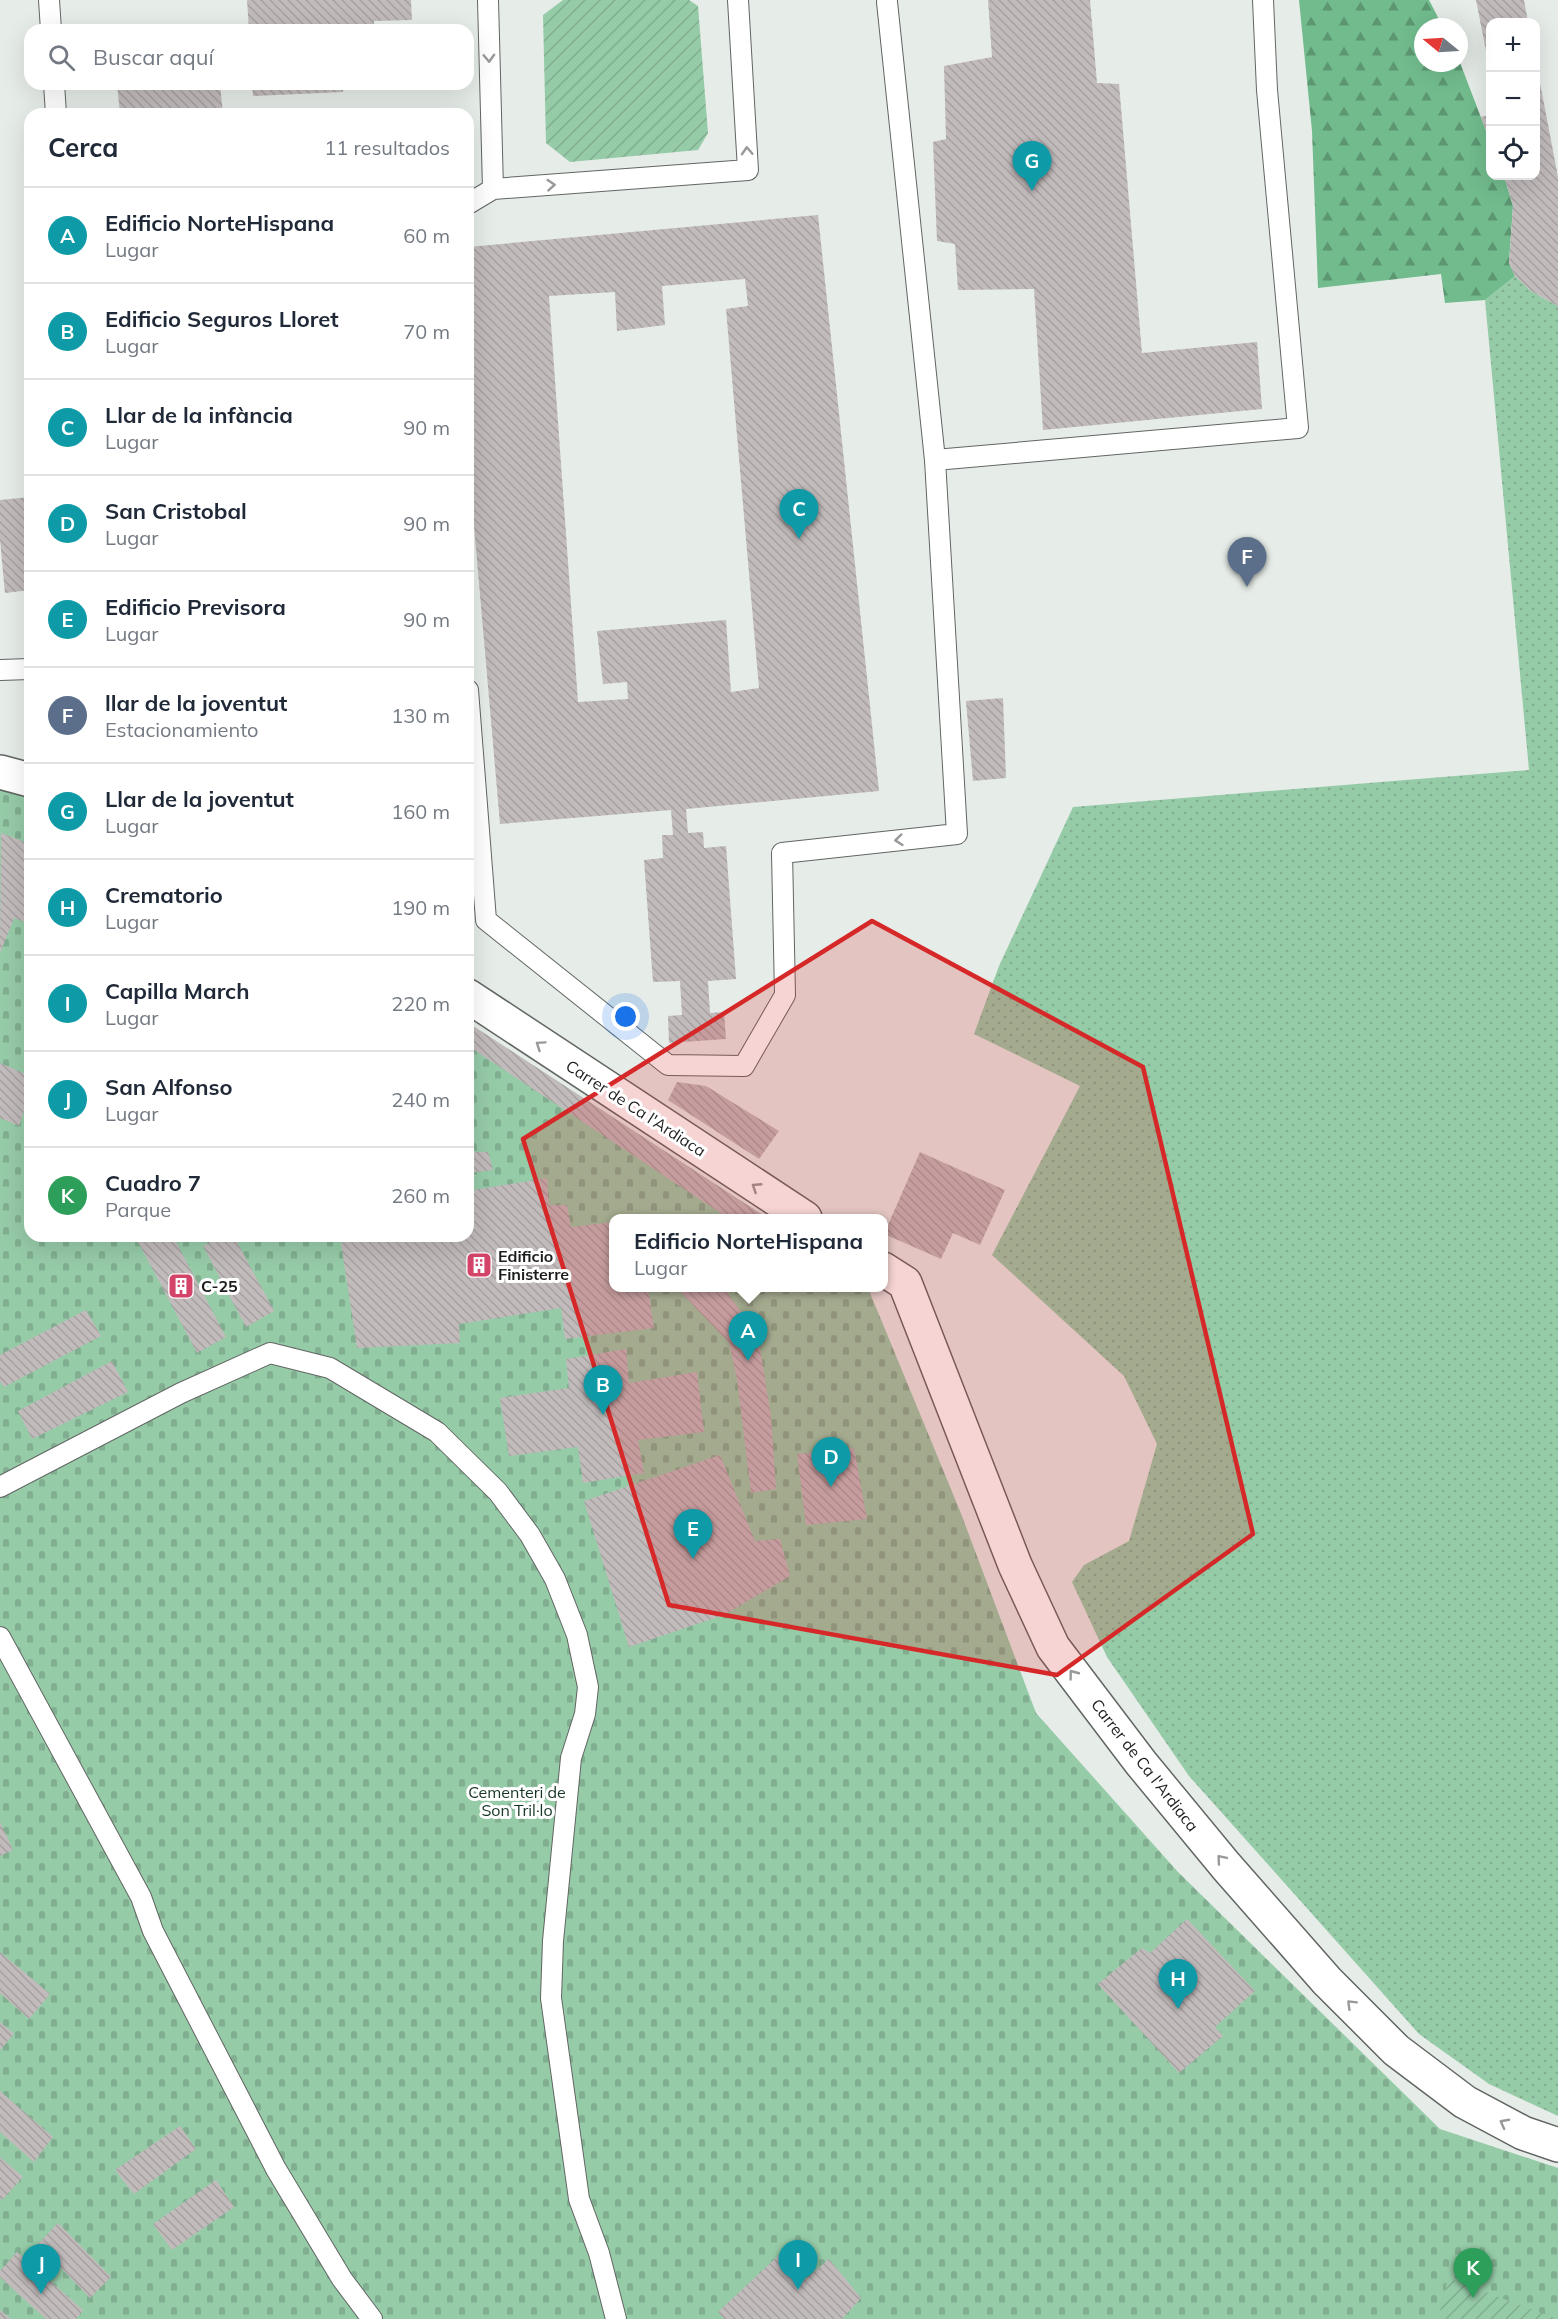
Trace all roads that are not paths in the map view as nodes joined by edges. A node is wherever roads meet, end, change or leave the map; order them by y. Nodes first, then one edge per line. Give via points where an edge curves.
1 (49, 0) edge
2 (488, 0) edge
3 (738, 0) edge
4 (1263, 0) edge
5 (887, 2) dead end
6 (51, 24) edge
7 (54, 90) edge
8 (56, 108) edge
9 (493, 189) junction
10 (474, 200) edge
11 (934, 460) junction
12 (24, 669) edge
13 (0, 670) edge
14 (474, 767) edge
15 (0, 772) edge
16 (24, 778) edge
17 (474, 1000) edge
18 (799, 1214) edge
19 (888, 1272) edge
20 (0, 1486) edge
21 (0, 1637) edge
22 (1558, 2145) edge
23 (372, 2319) edge
24 (616, 2319) edge

1 - 6 lane
2 -> 9 lane
9 -> 3 lane via 748,170
4 - 11 lane via 1267,90 1298,428
5 - 11 lane
7 - 8 lane
9 - 10 lane
11 -> 14 lane via 957,834 782,853 785,995 744,1066 668,1065 486,921
12 - 13 lane
15 - 16 street
18 -> 17 street, Carrer de Ca l'Ardiaca
22 -> 19 street, Carrer de Ca l'Ardiaca via 1523,2133 1465,2102 1396,2050 1327,1981 1141,1763 1053,1647 1015,1565 905,1283
20 - 24 lane via 182,1393 270,1353 330,1368 437,1432 498,1492 530,1535 555,1579 577,1635 588,1687 585,1714 571,1758 551,1998 579,2199
21 - 23 lane via 141,1897 153,1931 276,2169 342,2279

